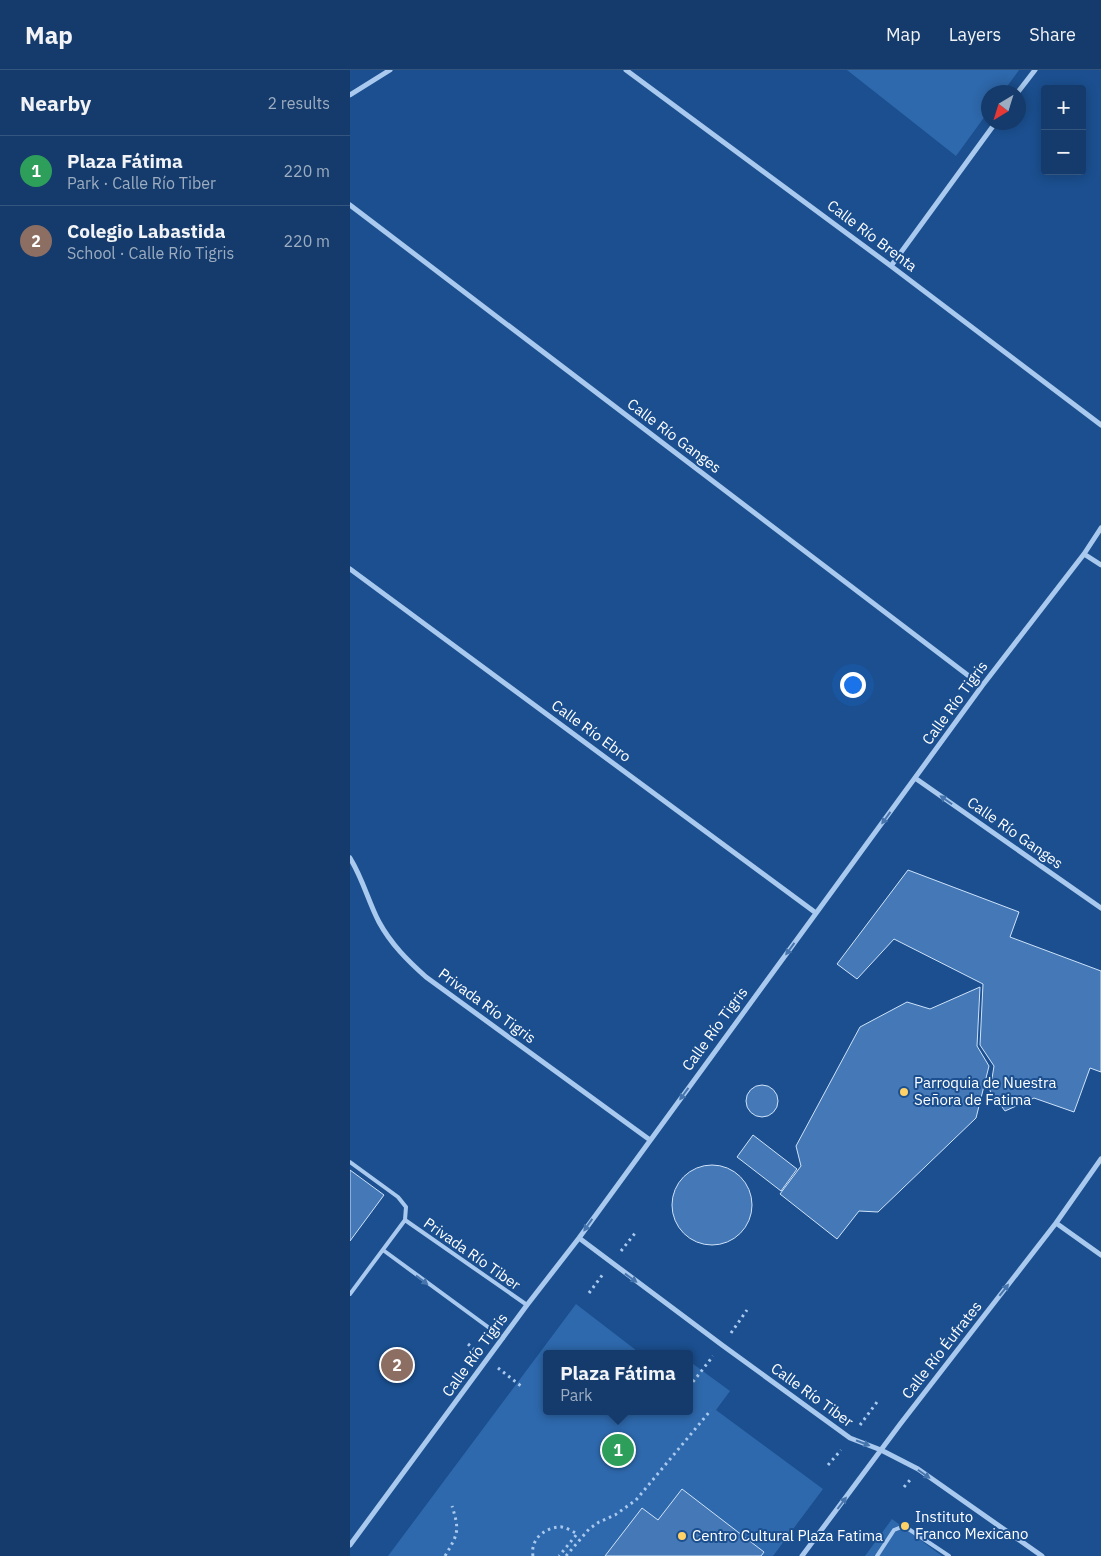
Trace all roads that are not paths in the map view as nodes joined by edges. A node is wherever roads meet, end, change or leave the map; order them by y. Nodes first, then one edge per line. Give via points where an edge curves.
1 (390, 70) edge
2 (626, 70) edge
3 (1035, 70) edge
4 (1023, 85) edge
5 (350, 95) edge
6 (990, 130) edge
7 (350, 205) edge
8 (891, 266) junction
9 (1101, 425) edge
10 (1101, 528) edge
11 (1084, 554) junction
12 (1101, 565) edge
13 (350, 568) edge
14 (982, 686) junction
15 (915, 778) junction
16 (350, 858) edge
17 (1101, 908) edge
18 (816, 913) junction
19 (650, 1140) junction
20 (1101, 1159) edge
21 (350, 1162) edge
22 (405, 1220) junction
23 (1056, 1223) junction
24 (579, 1238) junction
25 (383, 1250) junction
26 (1101, 1255) edge
27 (350, 1294) edge
28 (527, 1305) junction
29 (503, 1338) junction
30 (881, 1450) junction
31 (350, 1545) edge
32 (802, 1556) edge
33 (877, 1556) edge
34 (949, 1556) edge
35 (1042, 1556) edge

1 - 5 street
2 - 8 street, Calle Río Brenta
3 - 4 street
6 - 8 street
7 - 14 street, Calle Río Ganges
8 - 9 street, Calle Río Brenta
10 - 11 street, Calle Río Tigris
11 - 12 street
11 - 14 street, Calle Río Tigris
13 - 18 street, Calle Río Ebro
14 - 15 street, Calle Río Tigris
17 -> 15 street, Calle Río Ganges
15 -> 18 street, Calle Río Tigris
16 - 19 street, Privada Río Tigris via 378,920 404,958
18 -> 19 street, Calle Río Tigris
19 -> 24 street, Calle Río Tigris
20 - 23 street, Calle Río Éufrates
21 - 22 lane, Privada Río Tiber via 398,1197 406,1207
22 - 25 lane, Privada Río Tiber
22 - 28 lane, Privada Río Tiber
23 - 26 street
30 -> 23 street, Calle Río Éufrates
24 - 28 street, Calle Río Tigris
24 -> 30 street, Calle Río Tiber via 850,1438
25 - 27 lane, Privada Río Tiber
25 -> 29 lane
28 - 29 street, Calle Río Tigris
29 - 31 street, Calle Río Tigris
32 -> 30 street, Calle Río Éufrates
30 -> 35 street, Calle Río Tiber via 918,1469
33 - 34 lane via 894,1530 904,1526

